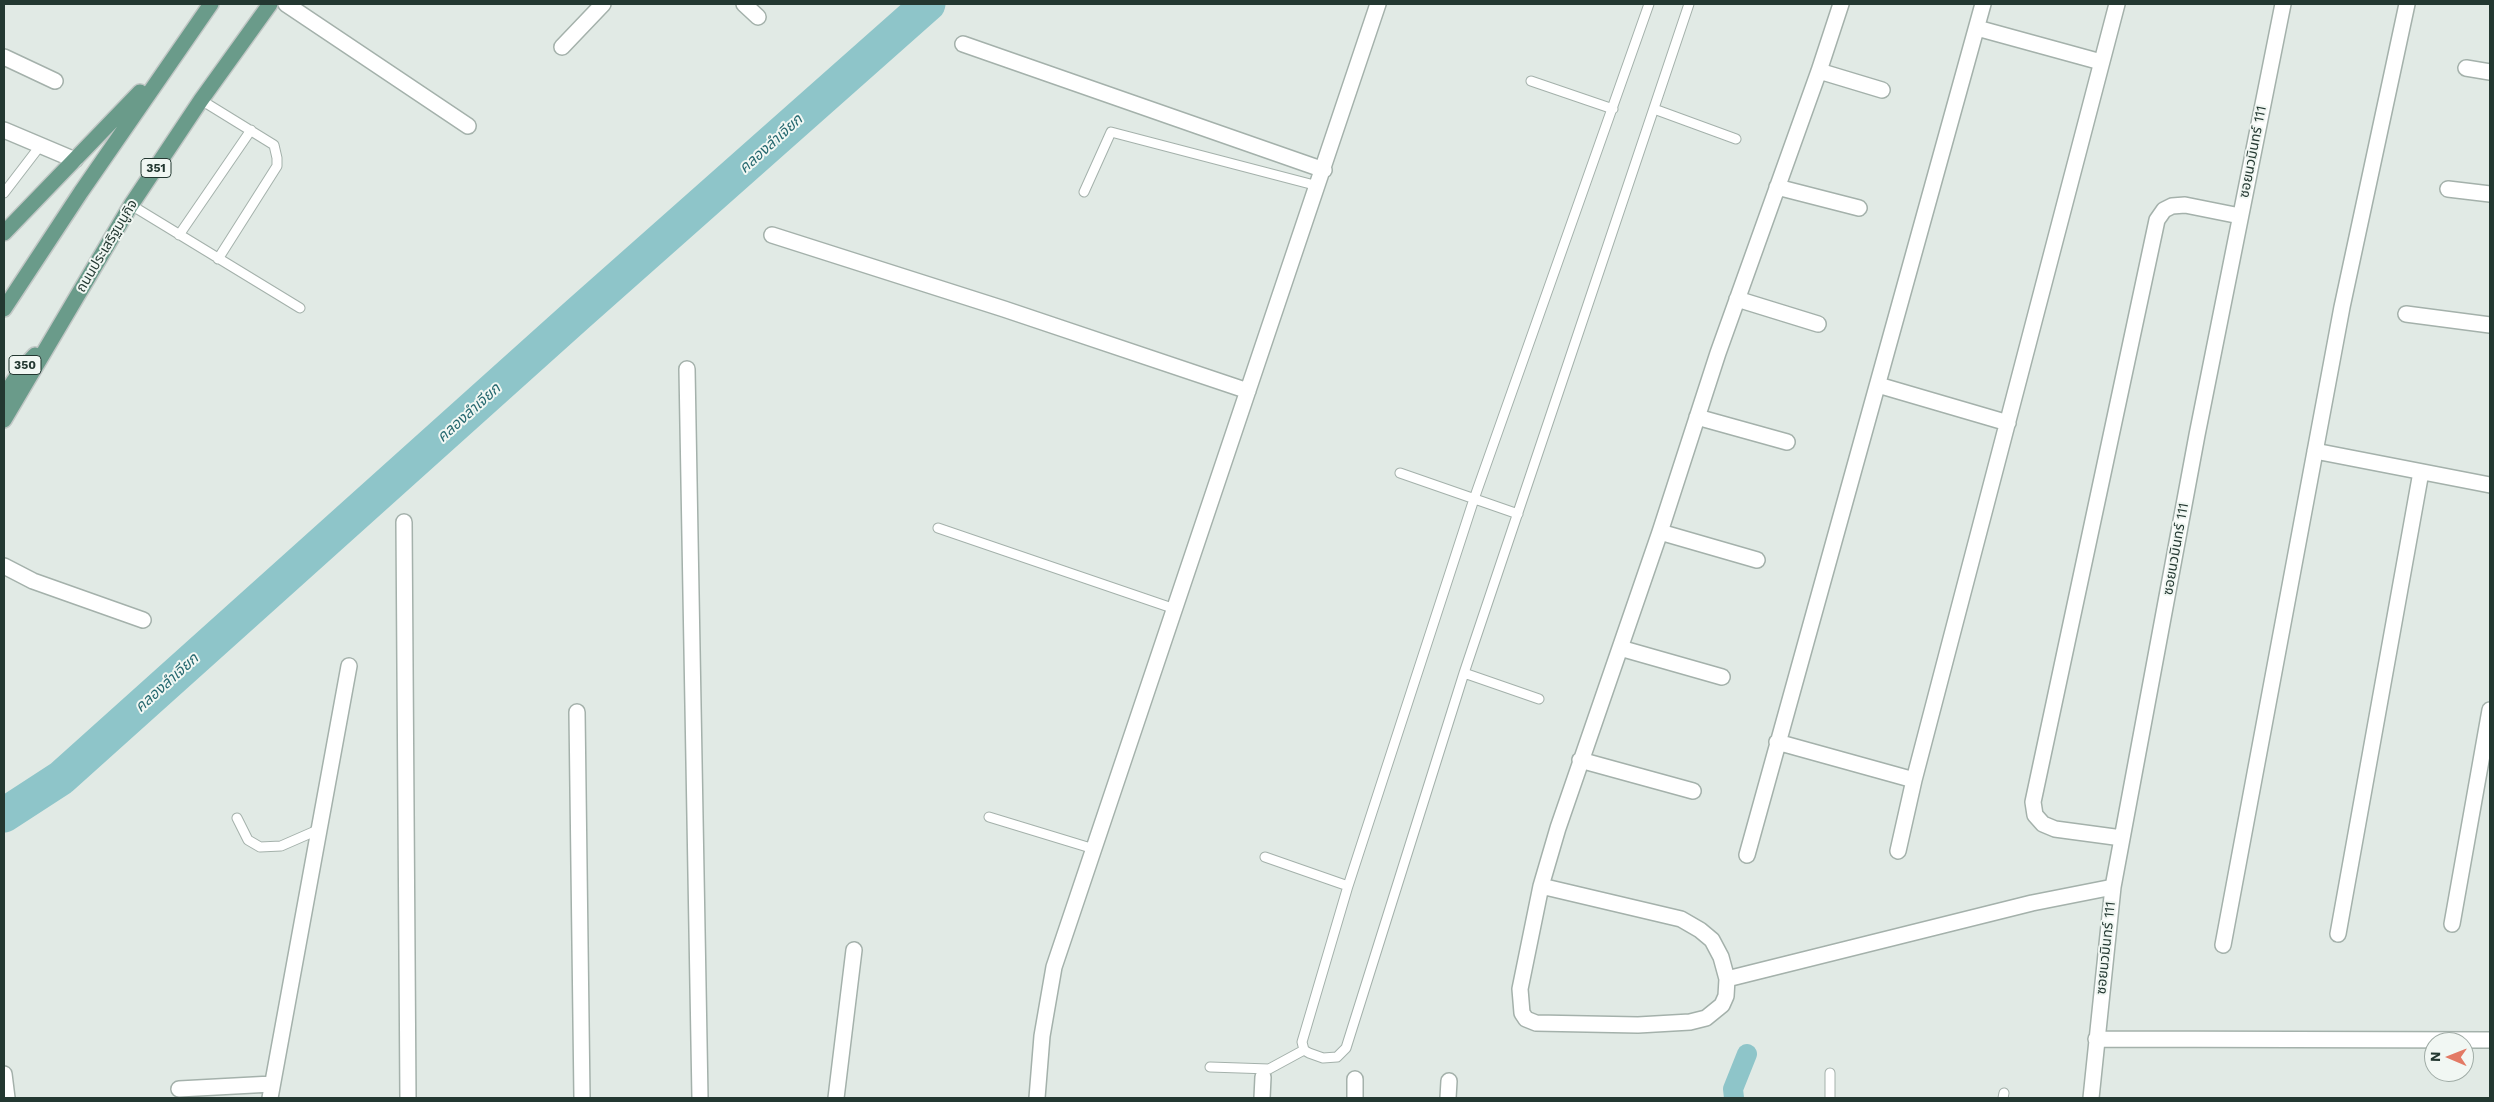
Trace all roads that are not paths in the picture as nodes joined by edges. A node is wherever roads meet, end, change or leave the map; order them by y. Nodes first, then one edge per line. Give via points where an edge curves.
1 (211, 4) edge
2 (270, 4) edge
3 (286, 4) edge
4 (603, 4) edge
5 (744, 4) edge
6 (1378, 4) edge
7 (1649, 4) edge
8 (1689, 4) edge
9 (1841, 4) edge
10 (1983, 4) edge
11 (2117, 4) edge
12 (2282, 4) edge
13 (2407, 4) edge
14 (758, 17) dead end
15 (1977, 28) junction
16 (963, 44) dead end
17 (562, 48) dead end
18 (4, 57) edge
19 (170, 60) junction
20 (2101, 62) junction
21 (2466, 68) dead end
22 (1819, 71) junction
23 (2490, 72) edge
24 (55, 81) dead end
25 (1531, 81) dead end
26 (1882, 90) dead end
27 (202, 100) junction
28 (1613, 109) junction
29 (1654, 109) junction
30 (468, 126) dead end
31 (4, 130) edge
32 (251, 130) junction
33 (1736, 139) dead end
34 (40, 146) junction
35 (75, 160) junction
36 (1324, 170) junction
37 (1318, 186) junction
38 (1777, 188) junction
39 (2448, 188) dead end
40 (1084, 192) dead end
41 (4, 193) edge
42 (2490, 194) edge
43 (131, 205) junction
44 (1859, 208) dead end
45 (2240, 216) junction
46 (4, 233) edge
47 (179, 235) junction
48 (772, 235) dead end
49 (218, 259) junction
50 (1737, 299) junction
51 (300, 308) dead end
52 (4, 309) edge
53 (2406, 314) dead end
54 (1818, 324) dead end
55 (2490, 325) edge
56 (52, 338) junction
57 (686, 369) dead end
58 (1878, 385) junction
59 (1248, 391) junction
60 (4, 396) edge
61 (1698, 417) junction
62 (4, 420) edge
63 (2008, 423) junction
64 (1788, 442) dead end
65 (2315, 451) junction
66 (2421, 472) junction
67 (1400, 473) dead end
68 (2490, 485) edge
69 (1474, 499) junction
70 (1518, 514) junction
71 (404, 522) dead end
72 (938, 528) dead end
73 (1660, 532) junction
74 (1757, 560) dead end
75 (4, 566) edge
76 (1175, 608) junction
77 (143, 620) dead end
78 (1620, 648) junction
79 (349, 666) dead end
80 (1464, 673) junction
81 (1722, 677) dead end
82 (1539, 698) dead end
83 (2490, 710) edge
84 (577, 712) dead end
85 (1778, 742) junction
86 (1580, 760) junction
87 (1914, 780) junction
88 (1693, 792) dead end
89 (990, 816) dead end
90 (237, 818) dead end
91 (321, 829) junction
92 (2122, 838) junction
93 (1094, 849) junction
94 (1898, 852) dead end
95 (1747, 855) dead end
96 (1265, 857) dead end
97 (1348, 886) junction
98 (1542, 886) junction
99 (2113, 887) junction
100 (2452, 924) dead end
101 (2338, 934) dead end
102 (2223, 945) dead end
103 (854, 950) dead end
104 (1727, 979) junction
105 (2096, 1039) junction
106 (2490, 1040) edge
107 (1304, 1050) junction
108 (1210, 1067) dead end
109 (1830, 1072) dead end
110 (4, 1074) edge
111 (1263, 1077) dead end
112 (1355, 1079) dead end
113 (1449, 1081) dead end
114 (179, 1090) dead end
115 (271, 1091) edge
116 (7, 1098) edge
117 (408, 1098) edge
118 (582, 1098) edge
119 (700, 1098) edge
120 (836, 1098) edge
121 (1037, 1098) edge
122 (1262, 1098) edge
123 (1355, 1098) edge
124 (1448, 1098) edge
125 (1830, 1098) edge
126 (2092, 1098) edge

1 - 19 main road
2 - 27 main road, ถนนประเสริฐมนูกิจ / 351
3 - 30 street
4 - 17 street
5 - 14 street
6 - 36 street
7 - 28 lane
8 - 29 lane
9 - 22 street
10 - 15 street
11 - 20 street
12 - 45 street, ซอยนวมินทร์ 111
13 - 65 street via 2342,307
15 - 20 street
15 - 58 street
16 - 36 street
18 - 24 street
19 - 35 main road
19 - 52 main road
20 - 63 street
21 - 23 street
22 - 26 street
22 - 38 street
25 - 28 lane
27 - 32 lane
27 - 43 main road, ถนนประเสริฐมนูกิจ / 351
28 - 69 lane
29 - 33 lane
29 - 70 lane
31 - 34 street
32 - 47 lane
32 - 49 lane via 274,145 277,166
34 - 35 street
34 - 41 lane
35 - 46 main road
36 - 37 street
37 - 40 lane via 1111,132
37 - 59 street
38 - 44 street
38 - 50 street
39 - 42 street
43 - 47 lane
43 - 56 main road, ถนนประเสริฐมนูกิจ / 351
45 - 92 street, ซอยนวมินทร์ 111
45 - 92 street via 2186,205 2164,210 2157,220 2033,802 2035,815 2043,824 2055,829
47 - 49 lane
48 - 59 street
49 - 51 lane
50 - 54 street
50 - 61 street
53 - 55 street
56 - 60 main road, 350 via 21,370
56 - 62 main road, ถนนประเสริฐมนูกิจ / 351
57 - 119 street
58 - 63 street
58 - 85 street
59 - 76 street
61 - 64 street
61 - 73 street
63 - 87 street
65 - 66 street
65 - 102 street
66 - 68 street
66 - 101 street
67 - 69 lane
69 - 70 lane
69 - 97 lane
70 - 80 lane
71 - 117 street
72 - 76 lane
73 - 74 street
73 - 78 street
75 - 77 street via 33,581
76 - 93 street
78 - 81 street
78 - 86 street
79 - 91 street
80 - 82 lane
80 - 107 lane via 1346,1048 1333,1058 1323,1058
83 - 100 street
84 - 118 street
85 - 87 street
85 - 95 street
86 - 88 street
86 - 98 street
87 - 94 street
89 - 93 lane
90 - 91 lane via 248,840 260,847 281,846
91 - 115 street
92 - 99 street, ซอยนวมินทร์ 111
93 - 121 street via 1054,968 1042,1036
96 - 97 lane
97 - 107 lane via 1302,1042
98 - 104 street via 1681,919 1712,940
98 - 104 street via 1520,989 1522,1013 1526,1019 1536,1023 1638,1025 1690,1022 1706,1018 1722,1005
99 - 104 street via 2032,903
99 - 105 street, ซอยนวมินทร์ 111
103 - 120 street
105 - 106 street
105 - 126 street, ซอยนวมินทร์ 111
107 - 108 lane via 1269,1069
109 - 125 lane
110 - 116 street
111 - 122 street
112 - 123 street
113 - 124 street
114 - 115 street

